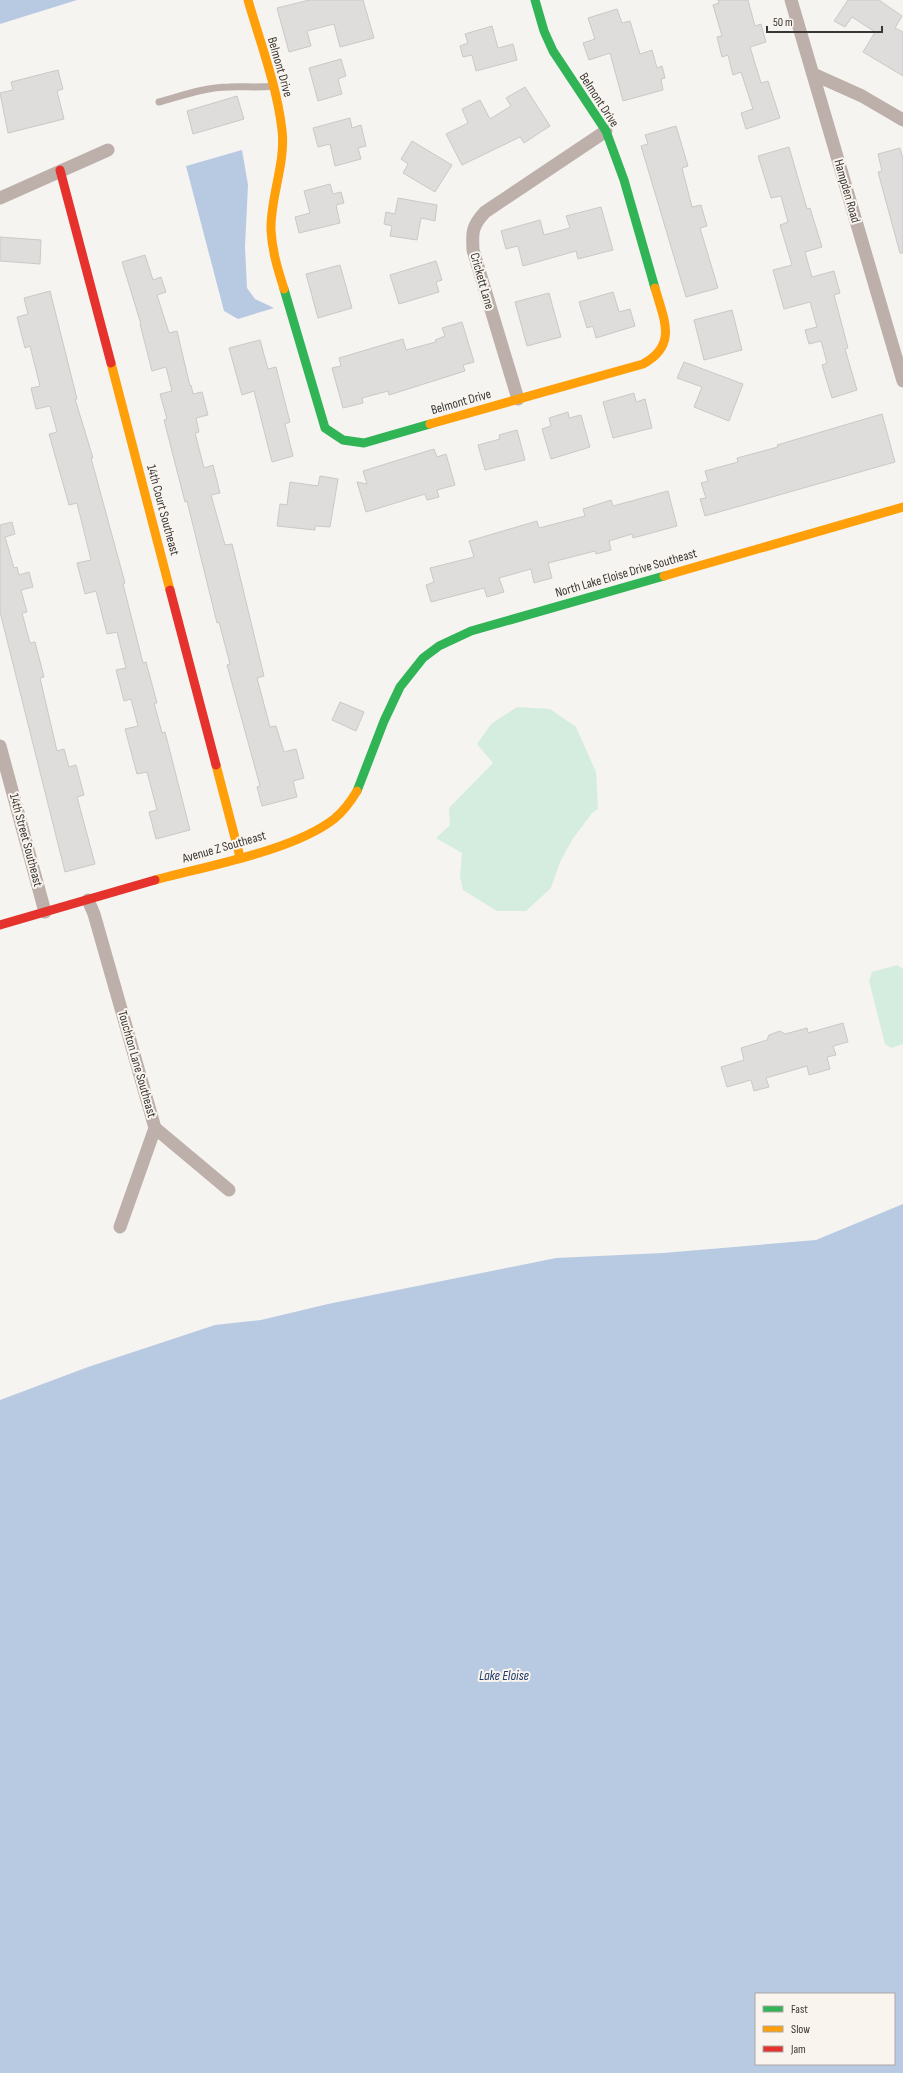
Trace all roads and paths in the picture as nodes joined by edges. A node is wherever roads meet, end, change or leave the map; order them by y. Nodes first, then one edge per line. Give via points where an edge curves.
1 (248, 0) edge
2 (535, 0) edge
3 (791, 0) edge
4 (813, 74) junction
5 (273, 86) junction
6 (159, 102) dead end
7 (903, 120) edge
8 (606, 132) junction
9 (108, 150) dead end
10 (60, 170) junction
11 (0, 198) edge
12 (903, 381) edge
13 (518, 399) junction
14 (903, 507) edge
15 (389, 711) joint
16 (0, 746) edge
17 (240, 857) junction
18 (88, 900) junction
19 (45, 912) junction
20 (0, 925) edge
21 (156, 1128) junction
22 (229, 1190) dead end
23 (120, 1227) dead end

1 - 5 street, Belmont Drive
2 - 8 street, Belmont Drive via 553,51
3 - 4 street, Hampden Road
4 - 7 street via 862,96
4 - 12 street, Hampden Road
5 - 6 lane via 255,89 229,86 213,88
5 - 13 street, Belmont Drive via 282,141 271,229 272,243 304,363 325,428 352,444 364,443
8 - 13 street, Crickett Lane via 485,212 475,222 473,250
8 - 13 street, Belmont Drive via 624,180 664,318 667,331 665,343 661,352 643,364
9 - 10 street
10 - 11 street
10 - 17 street, 14th Court Southeast
14 - 15 street, North Lake Eloise Drive Southeast via 456,637 435,648 415,666 398,689
15 - 17 street, Avenue Z Southeast via 361,784 344,810 313,832
16 - 19 street, 14th Street Southeast
17 - 18 street, Avenue Z Southeast
18 - 19 street, Avenue Z Southeast
18 - 21 street, Touchton Lane Southeast
19 - 20 street, Avenue Z Southeast
21 - 22 street
21 - 23 street, Touchton Lane Southeast

